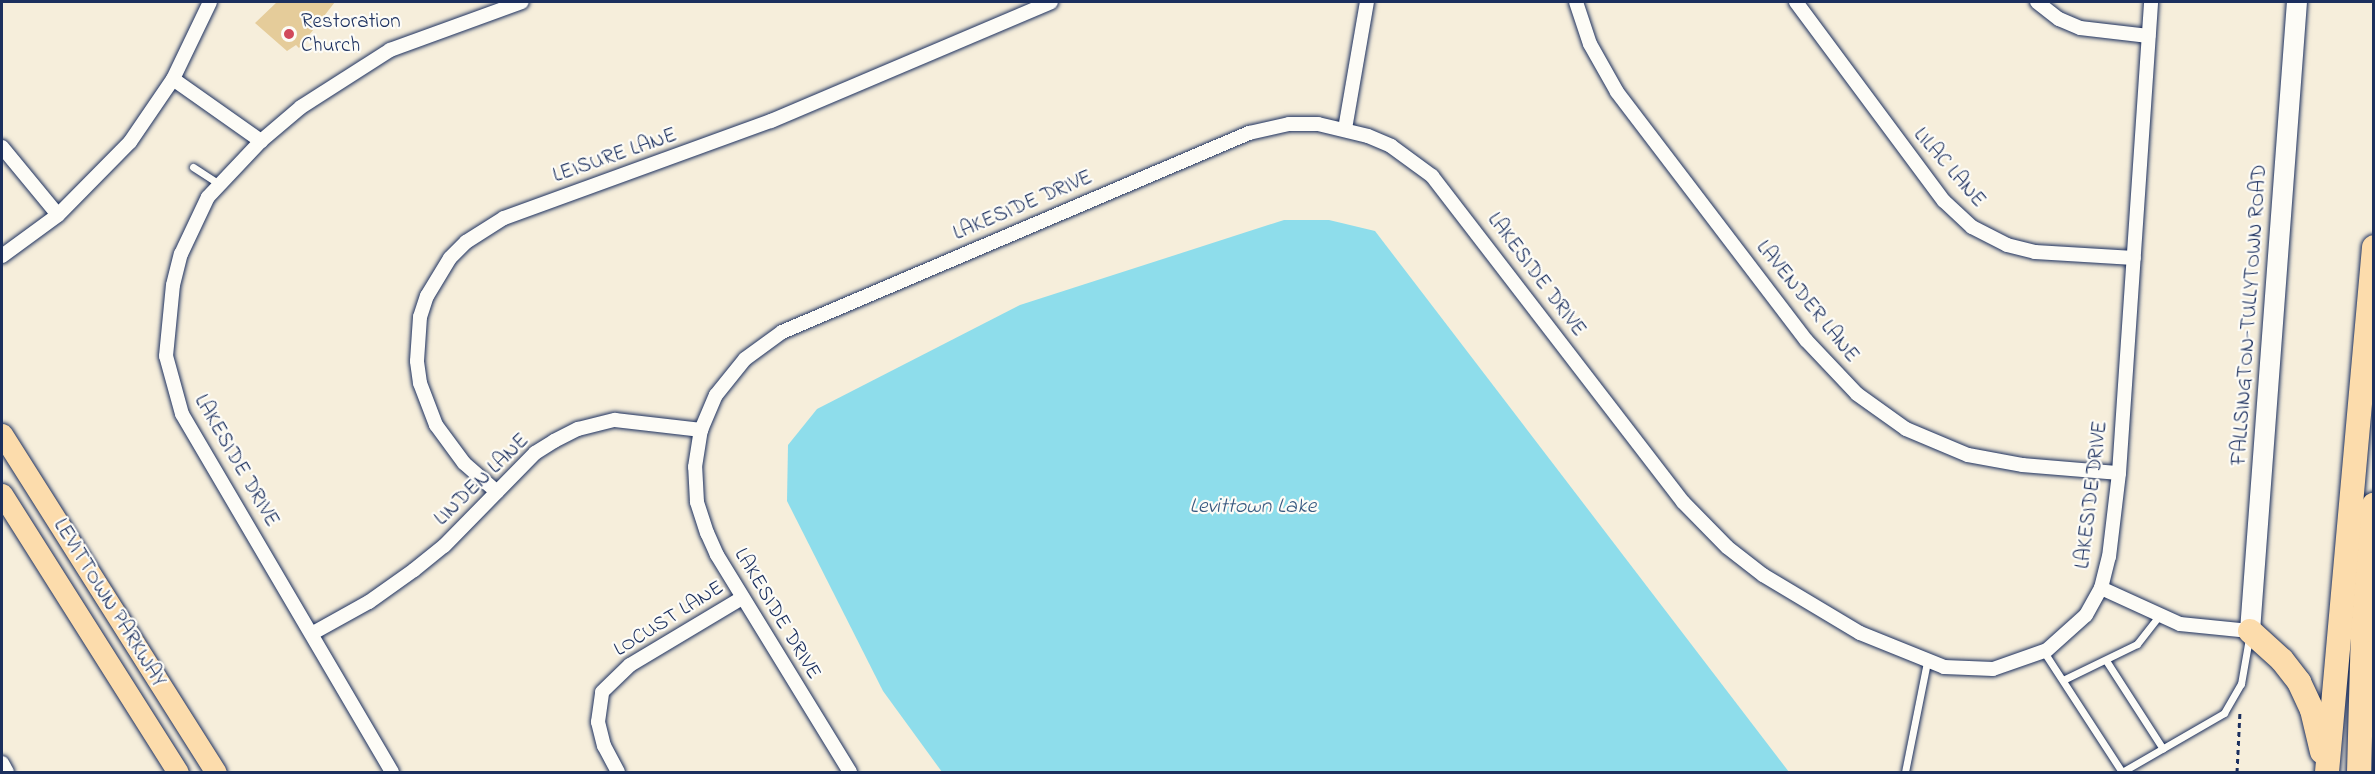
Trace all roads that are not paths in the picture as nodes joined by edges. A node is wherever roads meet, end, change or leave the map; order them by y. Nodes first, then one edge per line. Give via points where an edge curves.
1 (210, 2) edge
2 (522, 2) edge
3 (1051, 2) edge
4 (1367, 2) edge
5 (1576, 2) edge
6 (1796, 2) edge
7 (2037, 2) edge
8 (2151, 2) edge
9 (2297, 2) edge
10 (2149, 36) junction
11 (173, 79) junction
12 (1345, 129) junction
13 (261, 141) junction
14 (2, 147) edge
15 (193, 167) dead end
16 (219, 184) junction
17 (58, 215) junction
18 (2373, 247) edge
19 (2, 256) edge
20 (2134, 258) junction
21 (701, 430) junction
22 (2, 434) edge
23 (2119, 473) junction
24 (497, 492) junction
25 (2, 494) edge
26 (2373, 504) edge
27 (2101, 588) junction
28 (742, 598) junction
29 (2159, 616) junction
30 (2250, 632) junction
31 (313, 633) junction
32 (2044, 652) junction
33 (1927, 662) junction
34 (2107, 662) junction
35 (2062, 680) junction
36 (2163, 749) junction
37 (2, 763) edge
38 (7, 772) edge
39 (178, 772) edge
40 (216, 772) edge
41 (392, 772) edge
42 (618, 772) edge
43 (850, 772) edge
44 (1905, 772) edge
45 (2326, 772) edge
46 (2359, 772) edge

1 - 11 street
2 - 13 street, LAKESIDE DRIVE via 376,57 337,80
3 - 24 street, LEISURE LANE via 771,121 504,218 466,242 450,258 427,296 420,317 417,361 420,383 436,425 464,463
4 - 12 street
5 - 23 street, LAVENDER LANE via 1590,44 1617,92 1806,340 1857,394 1906,429 1968,455 2023,465
6 - 20 street, LILAC LANE via 1944,201 1972,227 2007,245 2035,252
7 - 10 street via 2059,19 2080,28
8 - 10 street, LAKESIDE DRIVE
9 - 30 main road, FALLSINGTON-TULLYTOWN ROAD
10 - 20 street, LAKESIDE DRIVE
11 - 13 street
11 - 17 street via 130,142
12 - 21 street, LAKESIDE DRIVE via 1288,124 1249,133 782,332 729,376
12 - 33 street, LAKESIDE DRIVE via 1383,143 1412,160 1449,195 1683,502 1727,547 1819,611
13 - 16 street, LAKESIDE DRIVE
14 - 17 street
15 - 16 lane
16 - 31 street, LAKESIDE DRIVE via 193,225 172,285 166,326 172,386 209,464
17 - 19 street
18 - 45 highway
20 - 23 street, LAKESIDE DRIVE
21 - 24 street, LINDEN LANE via 640,420 598,422 562,436 536,453
21 - 28 street, LAKESIDE DRIVE via 695,467 698,502 717,555
22 - 40 main road, LEVITTOWN PARKWAY
23 - 27 street, LAKESIDE DRIVE via 2109,557
24 - 31 street, LINDEN LANE via 444,546 414,570 369,602
25 - 39 main road, LEVITTOWN PARKWAY
26 - 46 highway via 2363,632
27 - 29 street
27 - 32 street, LAKESIDE DRIVE via 2076,627
28 - 42 street, LOCUST LANE via 630,665 602,692 598,722 604,746
28 - 43 street, LAKESIDE DRIVE
29 - 30 street via 2196,627
29 - 34 lane via 2137,644
30 - 36 lane via 2241,684 2224,713
30 - 45 highway via 2286,665 2306,696
31 - 41 street, LAKESIDE DRIVE
32 - 33 street, LAKESIDE DRIVE via 1993,669 1964,670
32 - 35 lane
33 - 44 lane
34 - 35 lane
34 - 36 lane
35 - 36 lane via 2122,772
37 - 38 street

